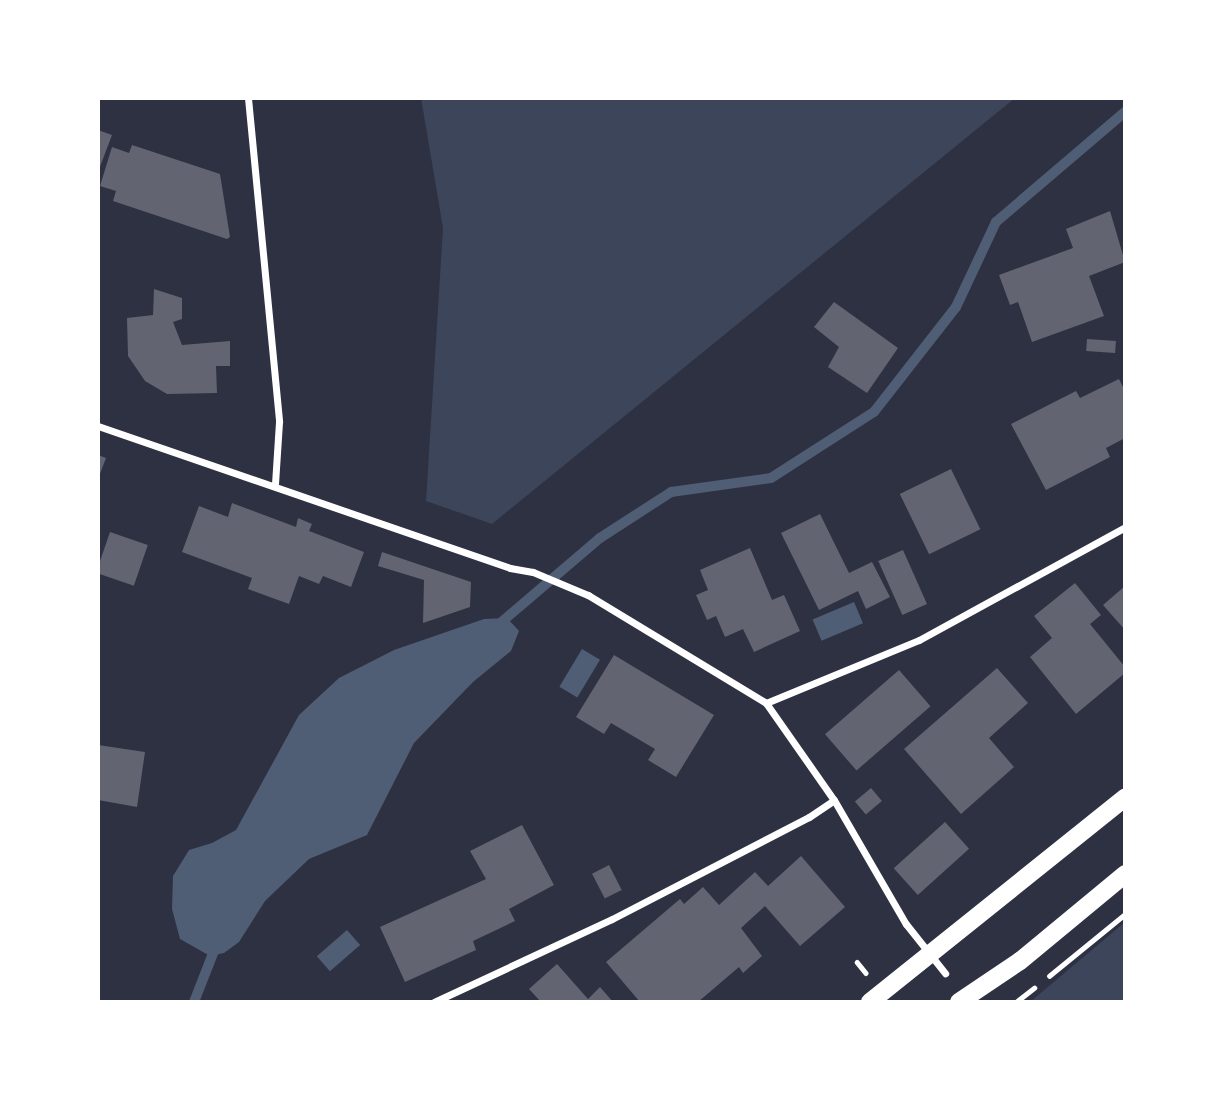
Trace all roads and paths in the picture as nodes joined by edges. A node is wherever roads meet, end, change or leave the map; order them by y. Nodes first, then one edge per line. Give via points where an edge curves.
1 (248, 98) edge
2 (98, 426) edge
3 (275, 484) junction
4 (1125, 527) edge
5 (766, 704) junction
6 (1125, 798) edge
7 (834, 800) junction
8 (1125, 874) edge
9 (929, 955) junction
10 (945, 973) dead end
11 (434, 1002) edge
12 (870, 1002) edge
13 (959, 1002) edge

1 - 3 street via 279,422
2 - 3 street
3 - 5 street via 588,595
4 - 5 street via 919,640
5 - 7 street
6 - 9 main road
7 - 9 street
7 - 11 street via 612,919
8 - 13 main road via 1020,961
9 - 10 street
9 - 12 main road

